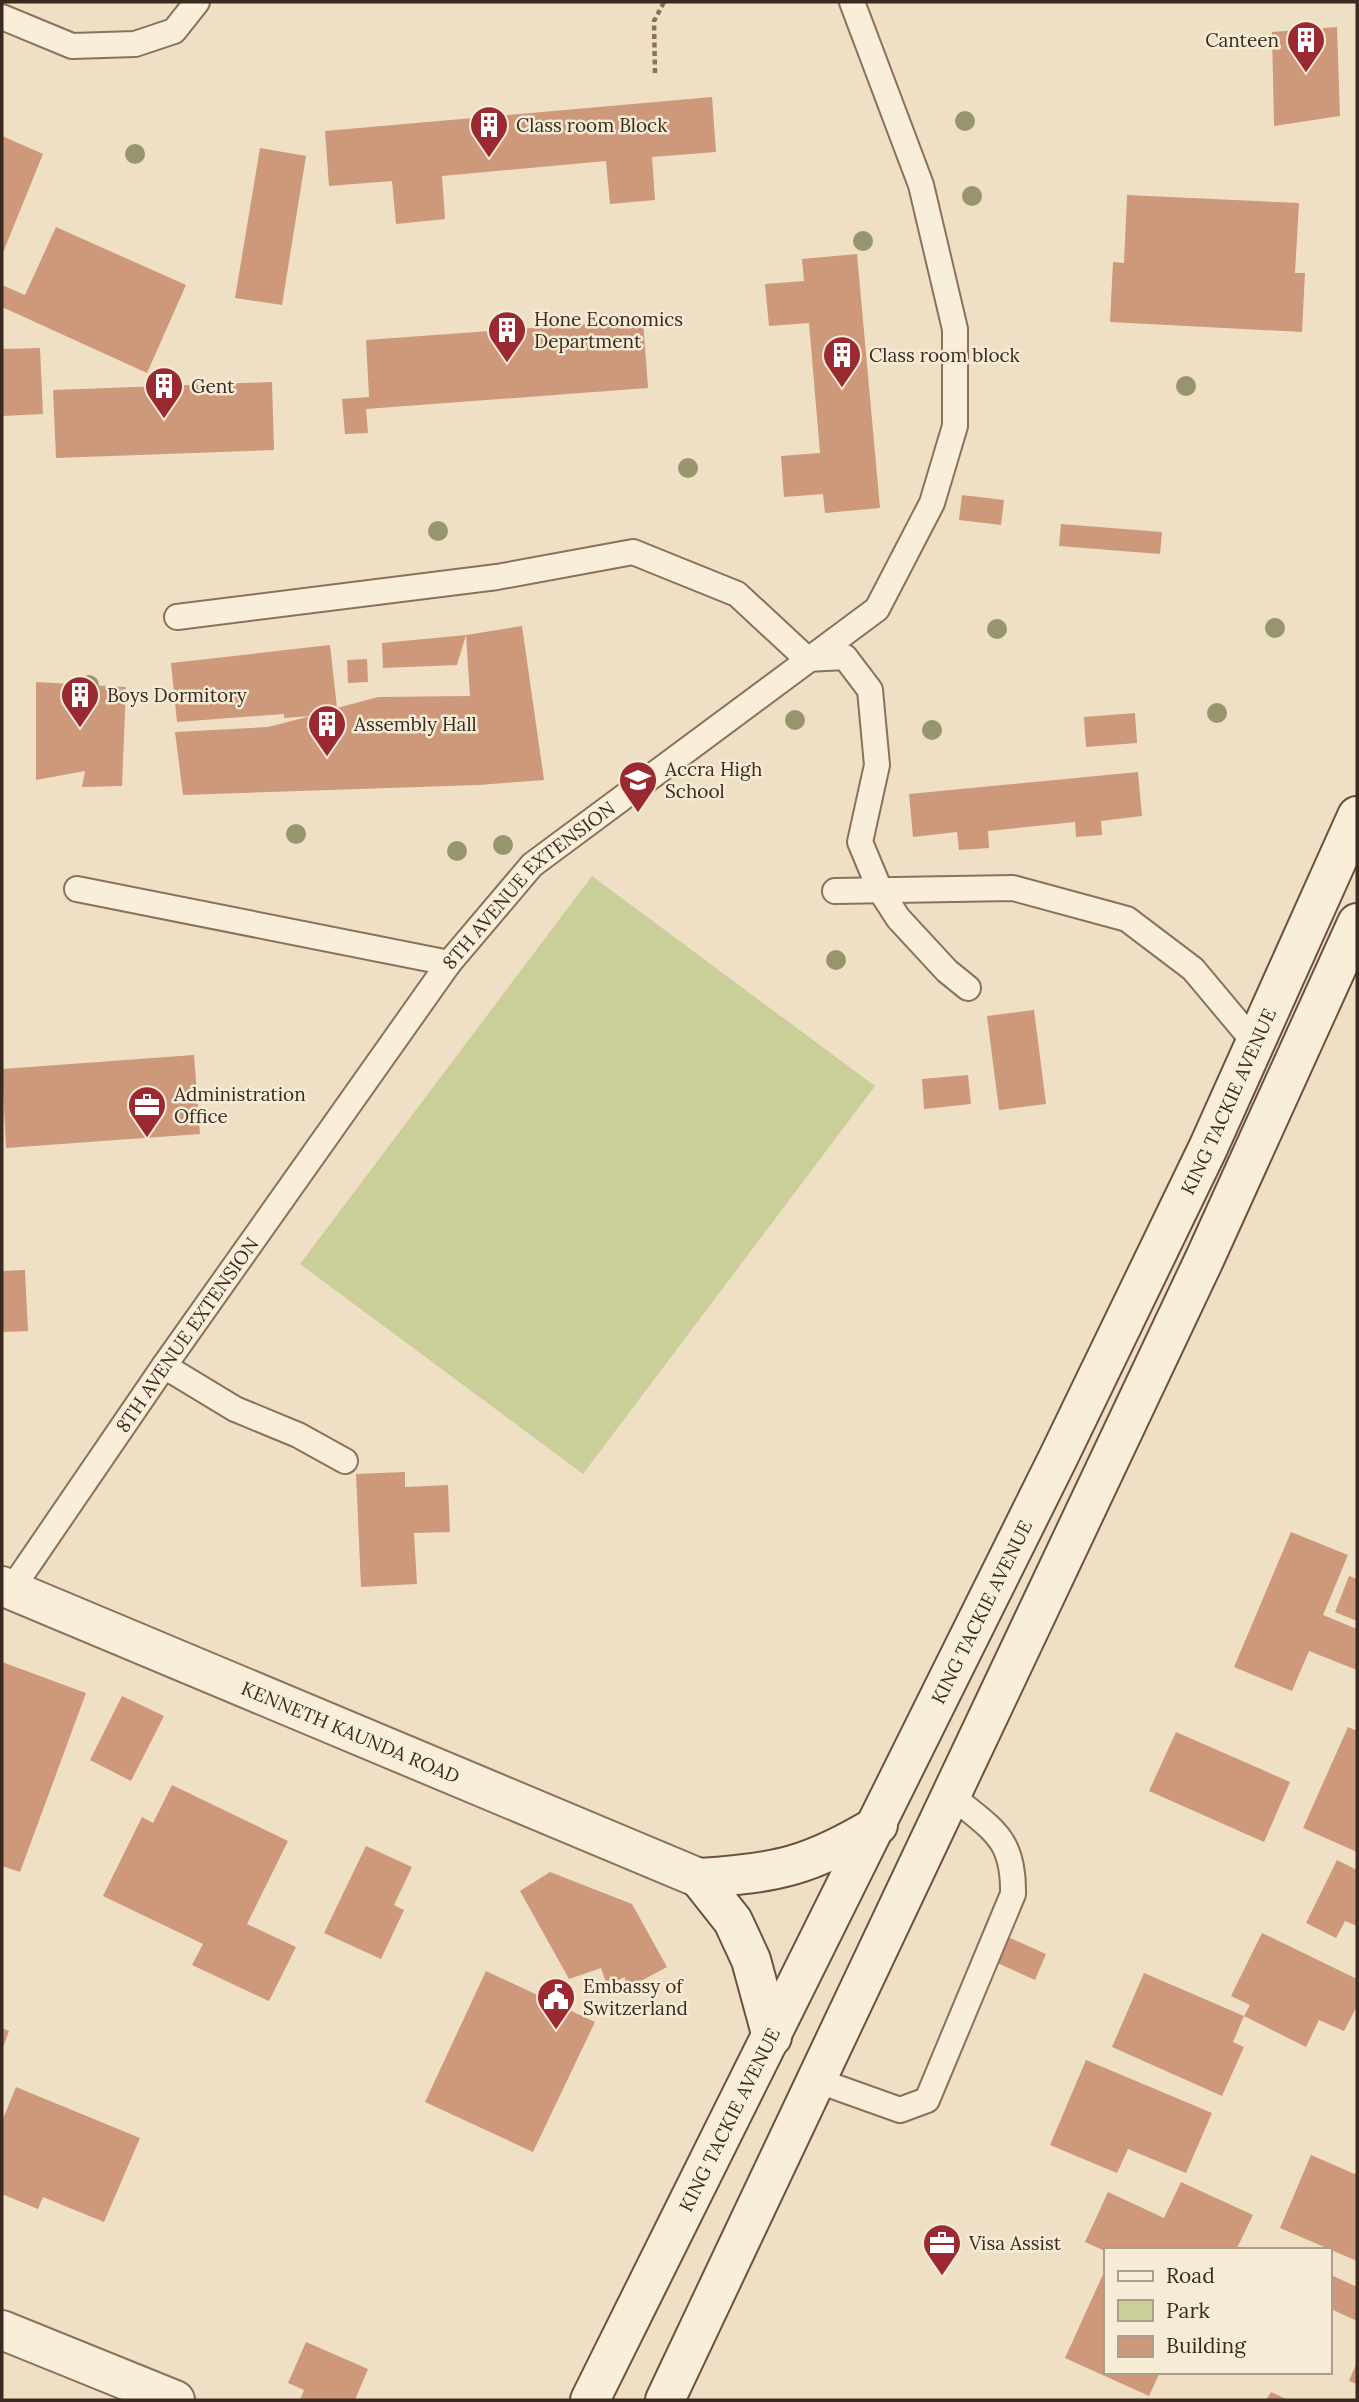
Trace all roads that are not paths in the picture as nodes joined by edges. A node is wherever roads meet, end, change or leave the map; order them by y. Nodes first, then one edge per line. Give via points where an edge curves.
1 (197, 2) edge
2 (852, 2) edge
3 (2, 18) edge
4 (177, 617) dead end
5 (807, 659) junction
6 (1357, 816) edge
7 (77, 890) dead end
8 (880, 890) junction
9 (835, 891) dead end
10 (1357, 923) edge
11 (449, 963) junction
12 (968, 988) dead end
13 (1255, 1043) junction
14 (164, 1366) junction
15 (345, 1461) dead end
16 (6, 1588) edge
17 (952, 1796) junction
18 (878, 1825) junction
19 (699, 1878) junction
20 (772, 2037) junction
21 (816, 2080) junction
22 (2, 2330) edge
23 (175, 2400) edge
24 (590, 2400) edge
25 (665, 2400) edge

1 - 3 lane via 174,31 135,44 72,46
2 - 5 lane, 8TH AVENUE EXTENSION via 921,185 955,329 955,426 932,503 877,609
4 - 5 lane via 497,577 633,552 737,594
5 - 8 lane via 845,657 870,690 877,765 860,842
5 - 11 lane, 8TH AVENUE EXTENSION via 531,865
6 - 13 main road, KING TACKIE AVENUE
7 - 11 lane
8 - 9 lane
8 - 12 lane via 898,918
8 - 13 lane via 1013,887 1127,919 1193,969
10 - 17 main road
11 - 14 lane, 8TH AVENUE EXTENSION
13 - 18 main road, KING TACKIE AVENUE
14 - 15 lane via 235,1409
14 - 16 lane, 8TH AVENUE EXTENSION
16 - 19 main road, KENNETH KAUNDA ROAD
17 - 21 main road
17 - 21 lane via 1003,1839 1013,1866 1013,1894 927,2100 900,2110
18 - 19 main road via 833,1852 785,1870
18 - 20 main road, KING TACKIE AVENUE
19 - 20 main road via 733,1921 751,1960
20 - 24 main road, KING TACKIE AVENUE
21 - 25 main road
22 - 23 main road

